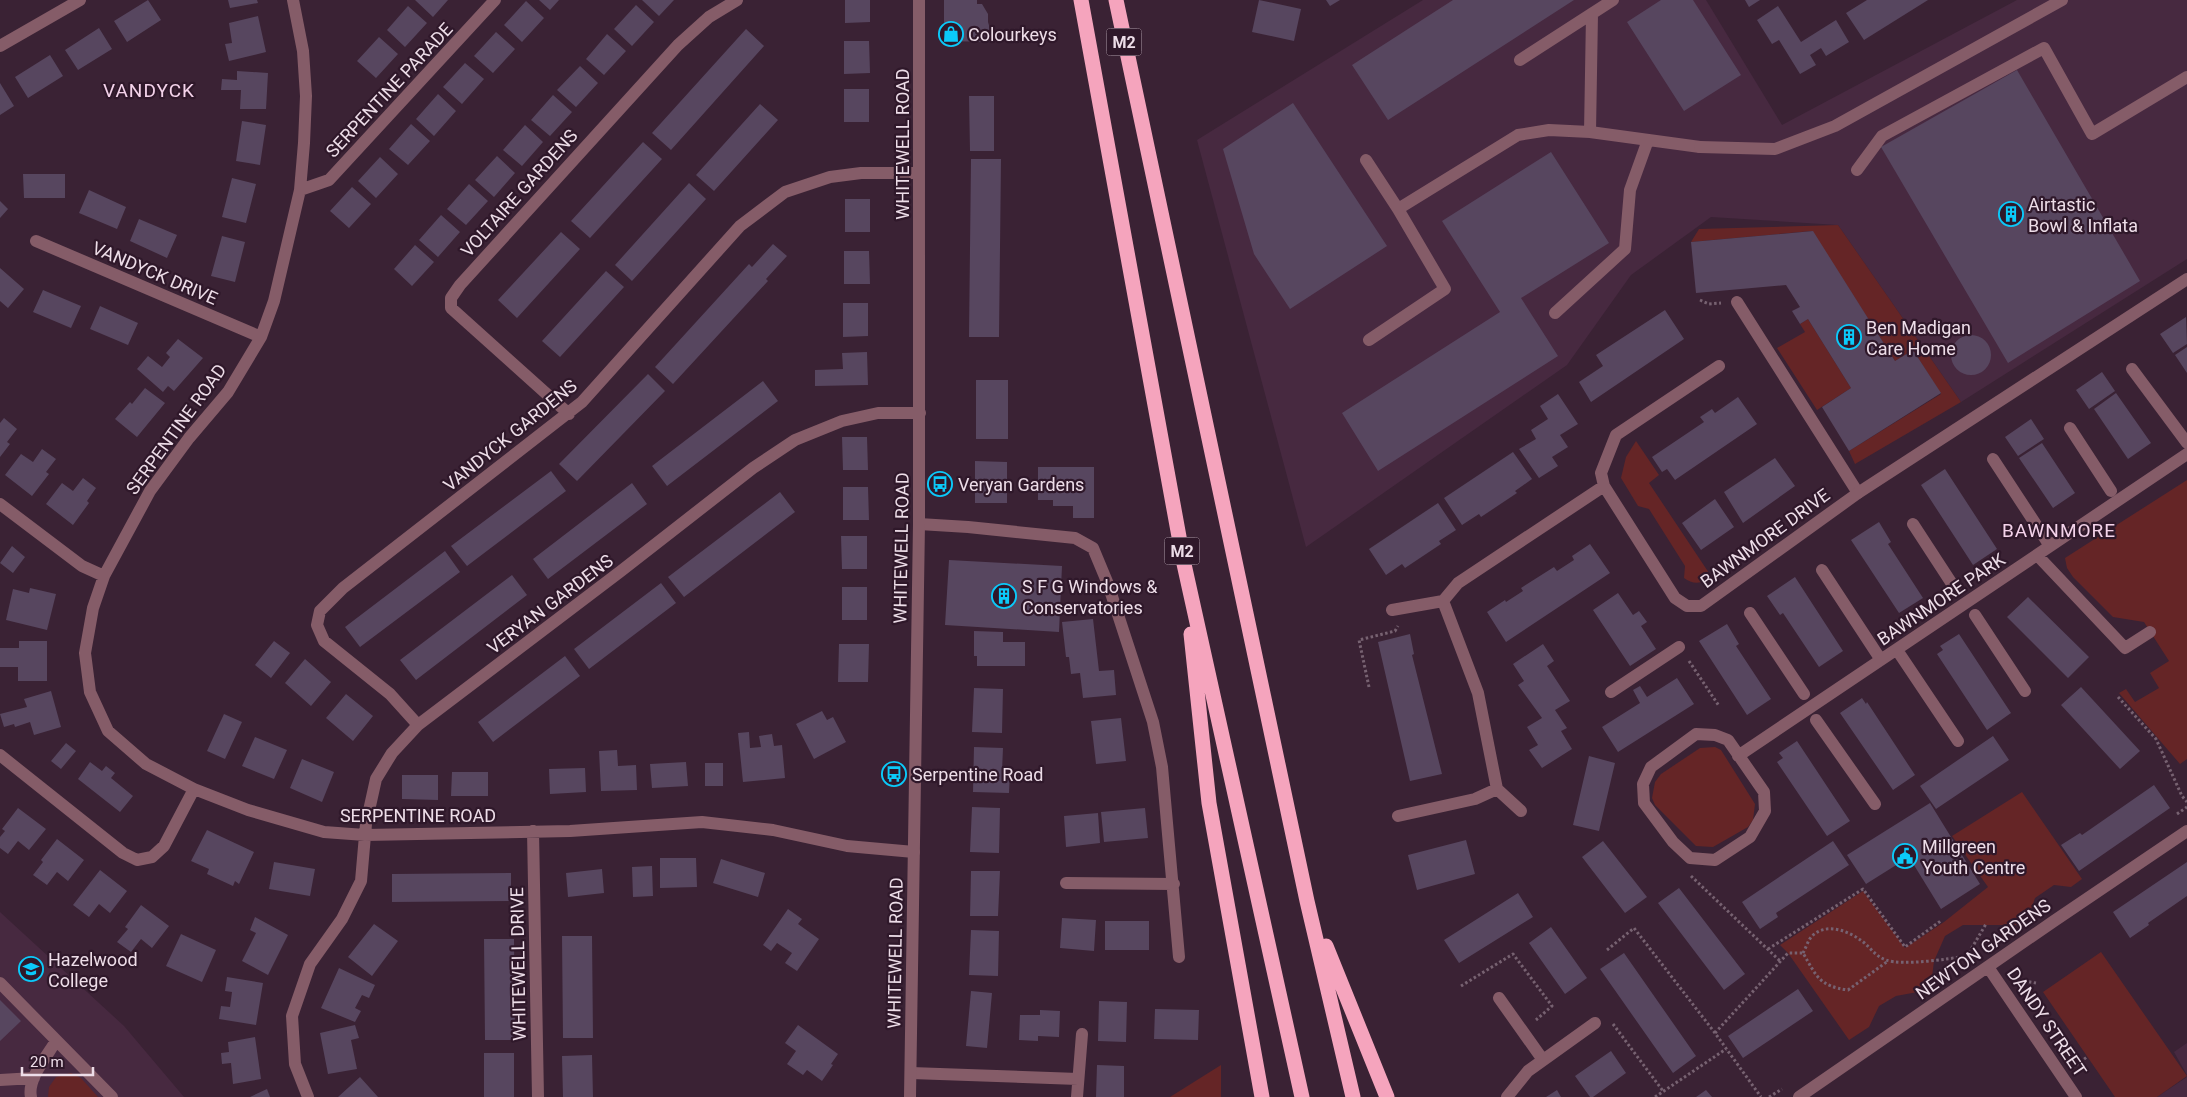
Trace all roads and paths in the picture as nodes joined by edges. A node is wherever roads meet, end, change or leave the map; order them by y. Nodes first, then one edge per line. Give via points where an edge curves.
1 (80, 0) edge
2 (293, 0) edge
3 (495, 0) edge
4 (737, 0) edge
5 (919, 0) edge
6 (1082, 0) edge
7 (1116, 0) edge
8 (1613, 0) edge
9 (2062, 0) edge
10 (1592, 14) junction
11 (0, 46) edge
12 (1520, 60) dead end
13 (2187, 77) edge
14 (1590, 132) junction
15 (1648, 140) junction
16 (1366, 160) dead end
17 (1857, 170) dead end
18 (919, 173) junction
19 (300, 190) junction
20 (1398, 209) junction
21 (36, 241) dead end
22 (2187, 279) edge
23 (1737, 302) dead end
24 (1555, 313) dead end
25 (261, 337) junction
26 (1369, 340) dead end
27 (1719, 366) dead end
28 (2132, 369) dead end
29 (920, 413) junction
30 (569, 414) junction
31 (2070, 428) dead end
32 (2187, 443) edge
33 (2187, 454) edge
34 (1993, 459) dead end
35 (1604, 486) junction
36 (2111, 491) dead end
37 (1858, 493) junction
38 (0, 504) edge
39 (919, 524) junction
40 (1913, 524) dead end
41 (2050, 546) junction
42 (2037, 555) junction
43 (1184, 564) junction
44 (1822, 570) dead end
45 (104, 576) junction
46 (1956, 590) dead end
47 (1443, 601) junction
48 (1392, 610) dead end
49 (1750, 613) dead end
50 (1974, 615) dead end
51 (1399, 624) dead end
52 (2150, 632) dead end
53 (1679, 647) joint
54 (1897, 650) junction
55 (1881, 660) junction
56 (1369, 687) dead end
57 (2025, 691) dead end
58 (1610, 692) dead end
59 (1804, 694) dead end
60 (2118, 697) dead end
61 (1719, 706) dead end
62 (1816, 720) dead end
63 (418, 724) junction
64 (1958, 741) dead end
65 (0, 756) edge
66 (1738, 756) junction
67 (194, 789) junction
68 (1497, 789) junction
69 (2187, 802) edge
70 (1875, 804) dead end
71 (1521, 811) dead end
72 (1398, 816) dead end
73 (533, 831) junction
74 (2187, 832) edge
75 (366, 835) junction
76 (914, 852) junction
77 (1690, 858) junction
78 (1066, 883) dead end
79 (1174, 884) junction
80 (1307, 901) junction
81 (1942, 920) dead end
82 (1986, 924) dead end
83 (1768, 949) junction
84 (1607, 950) dead end
85 (1803, 953) junction
86 (1179, 957) dead end
87 (1780, 961) junction
88 (1888, 961) junction
89 (1988, 967) junction
90 (0, 983) edge
91 (1461, 986) dead end
92 (1500, 998) dead end
93 (1552, 1006) dead end
94 (1596, 1023) joint
95 (1715, 1033) junction
96 (1082, 1034) dead end
97 (56, 1041) junction
98 (1726, 1049) junction
99 (1543, 1060) junction
100 (910, 1073) junction
101 (34, 1078) junction
102 (1078, 1079) junction
103 (0, 1080) edge
104 (1664, 1092) junction
105 (31, 1097) edge
106 (112, 1097) edge
107 (308, 1097) edge
108 (538, 1097) edge
109 (910, 1097) edge
110 (1077, 1097) edge
111 (1262, 1097) edge
112 (1302, 1097) edge
113 (1353, 1097) edge
114 (1387, 1097) edge
115 (1507, 1097) edge
116 (1655, 1097) edge
117 (1761, 1097) edge
118 (1799, 1097) edge
119 (2076, 1097) edge

1 - 11 street
2 - 19 street, SERPENTINE ROAD via 303,51 306,96
3 - 19 street, SERPENTINE PARADE via 329,180
4 - 30 street, VOLTAIRE GARDENS via 709,18 678,45 451,298 452,308
5 - 18 street, WHITEWELL ROAD
6 - 43 highway, M2
7 - 80 highway, M2
8 - 10 street
9 - 15 street via 1835,126 1775,149 1700,148
10 - 12 street
10 - 14 street
13 - 17 street via 2092,134 2044,48 1882,136
14 - 15 street
14 - 20 street via 1549,130 1518,135
15 - 24 street via 1630,190 1625,249
16 - 20 street
18 - 29 street, WHITEWELL ROAD
18 - 30 street, VANDYCK GARDENS via 861,173 830,177 785,192 740,226
19 - 25 street, SERPENTINE ROAD via 274,301
20 - 26 street via 1446,289
21 - 25 street, VANDYCK DRIVE
22 - 37 street, BAWNMORE DRIVE
23 - 37 street
25 - 45 street, SERPENTINE ROAD via 228,392 150,491
27 - 35 street via 1616,435 1601,473
28 - 32 street
29 - 39 street, WHITEWELL ROAD
29 - 63 street, VERYAN GARDENS via 878,413 842,421 796,440 753,468
30 - 63 street, VANDYCK GARDENS via 343,588 320,611 318,625 324,640 390,694
31 - 36 street
33 - 41 street, BAWNMORE PARK
34 - 41 street
35 - 37 street, BAWNMORE DRIVE via 1675,598 1687,606 1702,606
35 - 47 street via 1458,583
38 - 45 street via 82,566
39 - 76 street, WHITEWELL ROAD
39 - 79 street via 1075,538 1093,548 1153,722 1162,767
40 - 46 street
41 - 42 street, BAWNMORE PARK
42 - 52 street via 2125,648
42 - 54 street, BAWNMORE PARK
43 - 111 highway via 1208,804
43 - 112 highway, M2
44 - 55 street
45 - 67 street, SERPENTINE ROAD via 92,608 85,653 90,692 108,731 146,764
47 - 48 street
47 - 68 street via 1478,693
49 - 59 street
50 - 57 street
51 - 56 path via 1395,631 1359,640
53 - 58 street
53 - 61 path
54 - 55 street, BAWNMORE PARK
54 - 64 street
55 - 66 street, BAWNMORE PARK
60 - 69 path via 2156,739
62 - 70 street
63 - 75 street, VERYAN GARDENS via 392,753 376,779
65 - 67 street via 123,853 137,860 152,857 164,846
66 - 77 street via 1764,792 1765,811 1750,837 1715,860
66 - 77 street via 1728,740 1715,735 1696,734 1651,767 1643,784 1644,803 1672,842
67 - 75 street, SERPENTINE ROAD via 248,810 324,832
68 - 71 street
68 - 72 street via 1475,799
73 - 75 street, SERPENTINE ROAD
73 - 76 street, SERPENTINE ROAD via 702,822 773,830 847,846
73 - 108 street, WHITEWELL DRIVE
74 - 89 street, NEWTON GARDENS
75 - 107 street, VERYAN GARDENS via 361,880 342,919 310,964 292,1016 295,1064
76 - 100 street, WHITEWELL ROAD
77 - 83 path via 1691,877
78 - 79 street
79 - 86 street
80 - 113 highway, M2
80 - 114 highway
81 - 83 path via 1905,947 1863,889
82 - 88 path via 1967,956 1934,961
83 - 87 path
84 - 95 path via 1634,928
85 - 87 path via 1788,953
85 - 88 path via 1817,932 1839,929
85 - 88 path via 1816,976 1830,987 1848,990
87 - 95 path
89 - 118 street, NEWTON GARDENS
89 - 119 street, DANDY STREET
90 - 97 street
91 - 93 path via 1513,954
92 - 99 street
94 - 99 street
94 - 104 path via 1614,1024
95 - 98 path
96 - 102 street
97 - 101 street
97 - 106 street
98 - 104 path
98 - 117 path
99 - 115 street via 1528,1071
100 - 102 street
100 - 109 street, WHITEWELL ROAD
101 - 103 street
101 - 105 street
102 - 110 street
104 - 116 path

